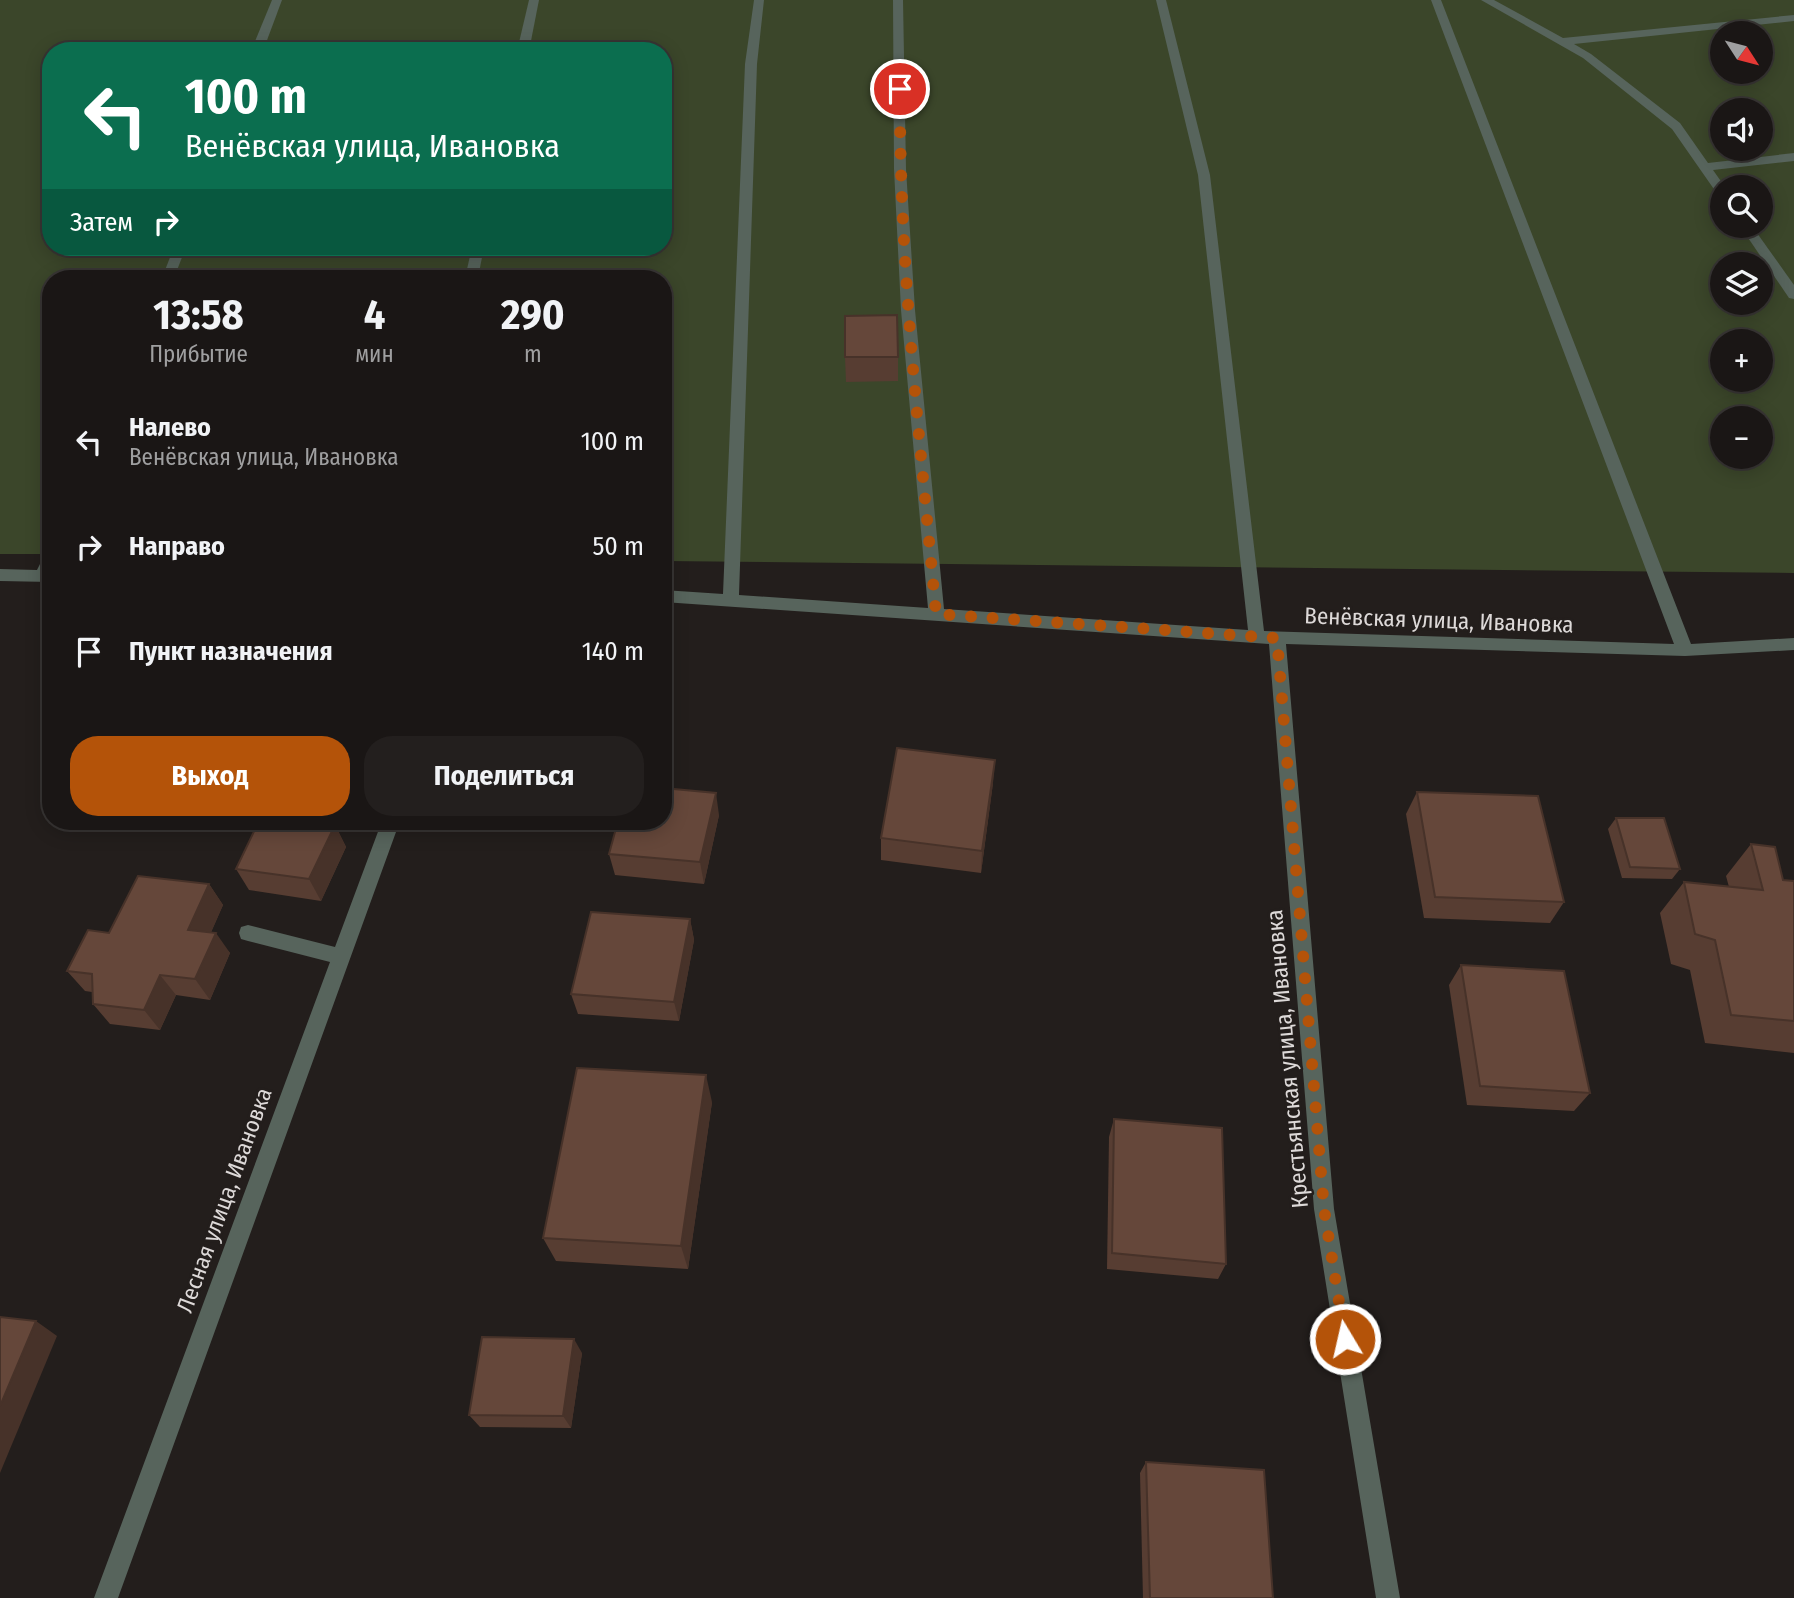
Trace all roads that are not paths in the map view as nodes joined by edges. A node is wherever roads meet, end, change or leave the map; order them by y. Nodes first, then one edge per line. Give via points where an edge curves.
1 (276, 0) edge
2 (534, 0) edge
3 (759, 0) edge
4 (898, 0) edge
5 (1161, 0) edge
6 (1436, 0) edge
7 (1486, 0) edge
8 (1794, 18) edge
9 (260, 42) edge
10 (525, 42) edge
11 (1561, 42) junction
12 (1794, 157) edge
13 (1705, 167) junction
14 (1710, 175) edge
15 (1754, 238) edge
16 (1794, 295) edge
17 (0, 575) edge
18 (42, 576) edge
19 (672, 597) edge
20 (731, 600) junction
21 (936, 614) junction
22 (1267, 637) junction
23 (1794, 644) edge
24 (1685, 650) junction
25 (388, 830) edge
26 (248, 933) dead end
27 (341, 957) junction
28 (106, 1598) edge
29 (1388, 1598) edge

1 - 9 street
2 - 10 street
3 - 20 street via 751,64
4 - 21 street via 908,310
5 - 22 street, Крестьянская улица, Ивановка via 1204,175
6 - 24 street
7 - 11 street
8 - 11 street
11 - 13 street via 1587,56 1676,126
12 - 13 street
13 - 14 street
15 - 16 street
17 - 18 street
19 - 20 street, Венёвская улица, Ивановка
20 - 21 street, Венёвская улица, Ивановка
21 - 22 street, Венёвская улица, Ивановка
22 - 24 street, Венёвская улица, Ивановка
22 - 29 street, Крестьянская улица, Ивановка via 1324,1209
23 - 24 street, Венёвская улица, Ивановка
25 - 27 street, Лесная улица, Ивановка
26 - 27 street
27 - 28 street, Лесная улица, Ивановка

